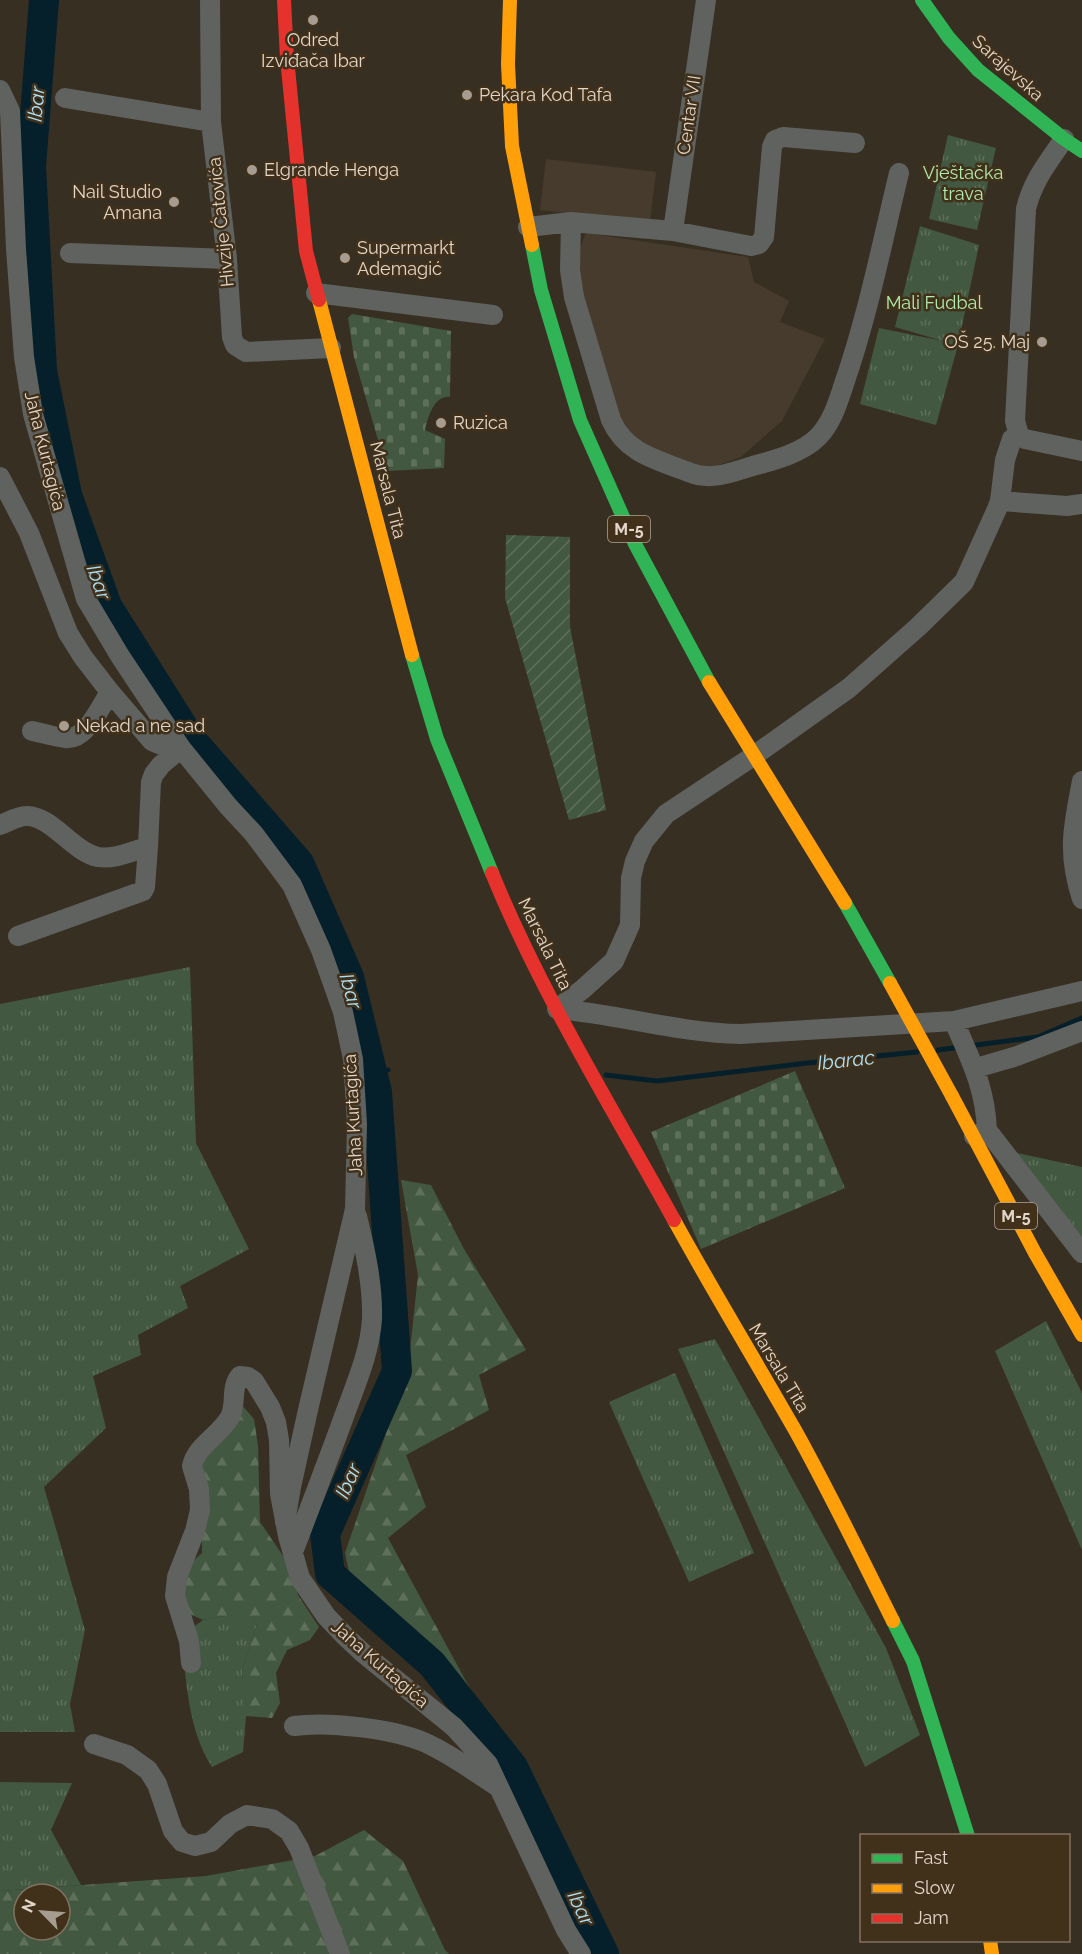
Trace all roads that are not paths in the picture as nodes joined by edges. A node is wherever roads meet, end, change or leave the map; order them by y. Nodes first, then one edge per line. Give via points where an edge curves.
1 (210, 0) edge
2 (284, 0) edge
3 (510, 0) edge
4 (520, 0) edge
5 (706, 0) edge
6 (922, 0) edge
7 (509, 25) junction
8 (0, 90) edge
9 (65, 98) dead end
10 (211, 122) junction
11 (1064, 139) junction
12 (855, 143) dead end
13 (1082, 151) edge
14 (899, 173) dead end
15 (571, 222) junction
16 (528, 227) junction
17 (673, 231) junction
18 (70, 253) dead end
19 (227, 259) junction
20 (316, 293) junction
21 (493, 315) dead end
22 (331, 348) junction
23 (1019, 435) junction
24 (1082, 451) edge
25 (0, 477) edge
26 (1000, 501) junction
27 (1082, 504) edge
28 (110, 692) junction
29 (32, 731) dead end
30 (181, 748) junction
31 (755, 755) junction
32 (1082, 780) edge
33 (0, 825) edge
34 (148, 847) junction
35 (1082, 899) edge
36 (18, 936) dead end
37 (1082, 992) edge
38 (557, 1009) junction
39 (957, 1027) junction
40 (1082, 1031) edge
41 (972, 1061) junction
42 (980, 1133) junction
43 (356, 1209) junction
44 (1082, 1254) edge
45 (1082, 1335) edge
46 (285, 1522) junction
47 (293, 1552) junction
48 (191, 1663) dead end
49 (294, 1726) dead end
50 (94, 1744) dead end
51 (500, 1789) junction
52 (967, 1834) edge
53 (340, 1954) edge
54 (581, 1954) edge

1 - 10 street, Hivzije Ćatovića
2 - 20 street, Marsala Tita via 306,251
3 - 7 street, M-5
4 - 7 street
5 - 17 street, Centar VII
6 - 11 street, Sarajevska via 978,70
7 - 16 street, M-5 via 511,133
8 - 30 street, Jaha Kurtagića via 10,111 24,357 42,448 86,599
9 - 10 street
10 - 19 street, Hivzije Ćatovića
11 - 13 street, Sarajevska
11 - 23 street via 1039,174 1026,209 1015,421
12 - 17 street via 783,136 775,140 764,237 759,244 751,246
14 - 15 street via 851,364 833,414 806,448 719,476 695,474 661,461 637,451 618,435 574,297
15 - 16 street
15 - 17 street
16 - 31 street, M-5 via 541,290 580,420 668,608
18 - 19 street
19 - 22 street, Hivzije Ćatovića via 235,345 246,352
20 - 21 street
20 - 22 street, Marsala Tita
22 - 38 street, Marsala Tita via 436,739 502,898
23 - 24 street
23 - 26 street via 1012,440 1005,460
25 - 28 street via 29,533 68,633
26 - 27 street
26 - 31 street via 964,582 849,688
28 - 29 street via 78,737 67,739
28 - 30 street via 152,741
30 - 34 street via 153,774
30 - 43 street, Jaha Kurtagića via 292,885 321,950 343,1012 353,1059
31 - 38 street via 666,814 644,842 631,878 630,926 614,961
31 - 42 street, M-5, bridge via 830,876 952,1096
32 - 35 street via 1072,830 1074,873
33 - 34 street via 33,816 86,852 110,858
34 - 36 street via 143,891
37 - 39 street
38 - 39 street via 714,1033
38 - 52 street, Marsala Tita via 716,1297 794,1429 913,1661
39 - 41 street
40 - 41 street via 1017,1056
41 - 42 street via 987,1115
42 - 44 street via 1014,1162
42 - 45 street, M-5 via 1035,1253
43 - 46 street, Jaha Kurtagića
43 - 47 street, Jaha Kurtagića via 371,1299 369,1347
46 - 47 street
46 - 48 street via 276,1422 254,1381 240,1376 235,1382 231,1416 197,1454 192,1466 200,1510 177,1577 175,1596 189,1641
47 - 51 street, Jaha Kurtagića via 300,1578 326,1616 363,1653 454,1727 488,1764
49 - 51 street via 326,1724 407,1736 436,1749
50 - 53 street via 127,1755 148,1770 157,1784 173,1831 182,1842 195,1846 210,1842 247,1815 272,1819 289,1831
51 - 54 street, Jaha Kurtagića

